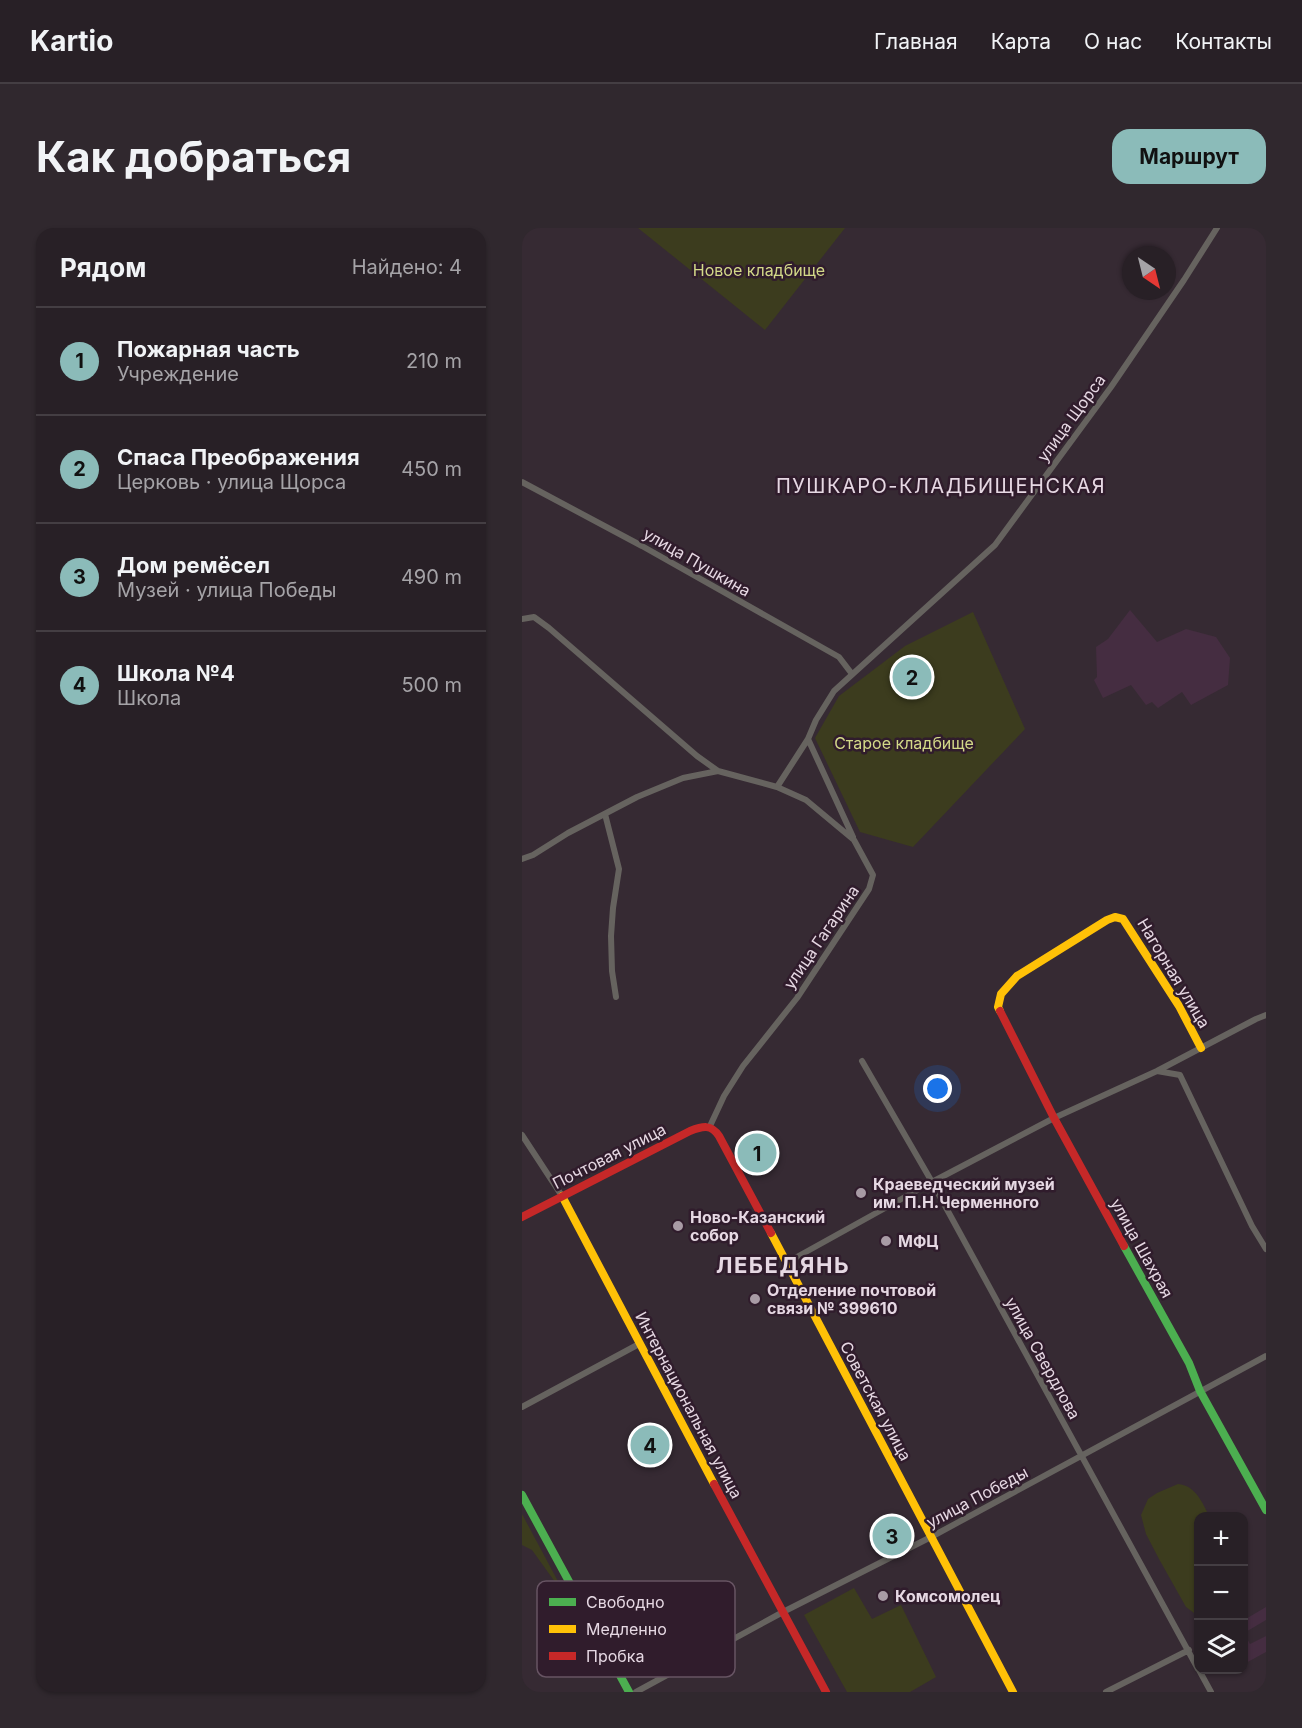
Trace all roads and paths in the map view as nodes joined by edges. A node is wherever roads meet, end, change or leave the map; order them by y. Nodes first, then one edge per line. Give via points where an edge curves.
1 (1216, 228) edge
2 (522, 482) edge
3 (522, 619) edge
4 (852, 674) junction
5 (808, 739) junction
6 (718, 771) junction
7 (777, 787) junction
8 (604, 814) junction
9 (854, 840) junction
10 (522, 859) edge
11 (616, 997) dead end
12 (999, 998) joint
13 (1266, 1015) edge
14 (1201, 1047) junction
15 (862, 1061) dead end
16 (1157, 1071) junction
17 (1054, 1118) junction
18 (710, 1126) junction
19 (522, 1135) edge
20 (932, 1182) junction
21 (562, 1196) junction
22 (522, 1217) edge
23 (1266, 1249) edge
24 (786, 1263) junction
25 (639, 1344) junction
26 (1266, 1356) edge
27 (1200, 1391) junction
28 (522, 1407) edge
29 (1081, 1456) junction
30 (522, 1495) edge
31 (1266, 1510) edge
32 (931, 1537) junction
33 (569, 1581) edge
34 (783, 1612) junction
35 (735, 1638) edge
36 (1189, 1650) junction
37 (1194, 1660) edge
38 (1202, 1674) edge
39 (621, 1677) edge
40 (664, 1677) edge
41 (629, 1692) edge
42 (636, 1692) edge
43 (826, 1692) edge
44 (1013, 1692) edge
45 (1106, 1692) edge
46 (1211, 1692) edge

1 - 4 street, улица Щорса via 1111,387 995,545
2 - 4 street, улица Пушкина via 838,657
3 - 6 street via 534,617 549,628
4 - 5 street, улица Щорса via 834,691
5 - 7 street, улица Щорса
5 - 9 street
6 - 7 street, улица Гагарина
6 - 8 street, улица Гагарина via 683,778
7 - 9 street, улица Гагарина via 806,800
8 - 10 street, улица Гагарина
8 - 11 street via 619,868 611,936
9 - 18 street, улица Гагарина via 873,875 869,890 797,998 743,1066
12 - 14 street, Нагорная улица via 1017,976 1113,917 1119,917 1153,964
12 - 17 street, улица Шахрая via 999,1007
13 - 14 street
14 - 16 street
15 - 20 street, улица Свердлова
16 - 17 street
16 - 23 street via 1180,1075
17 - 20 street
17 - 27 street, улица Шахрая via 1189,1363
18 - 21 street, Почтовая улица via 690,1131
18 - 24 street, Советская улица via 718,1134
19 - 21 street, Интернациональная улица
20 - 24 street
20 - 29 street, улица Свердлова
21 - 22 street, Почтовая улица
21 - 25 street, Интернациональная улица
24 - 32 street, Советская улица
25 - 28 street
25 - 34 street, Интернациональная улица
26 - 27 street, улица Победы
27 - 29 street, улица Победы
27 - 31 street, улица Шахрая
29 - 32 street, улица Победы
29 - 36 street, улица Свердлова
30 - 33 street
32 - 34 street, улица Победы
32 - 44 street, Советская улица
34 - 35 street, улица Победы
34 - 43 street, Интернациональная улица
36 - 37 street, улица Свердлова
36 - 45 street
38 - 46 street, улица Свердлова
39 - 41 street
40 - 42 street, улица Победы

